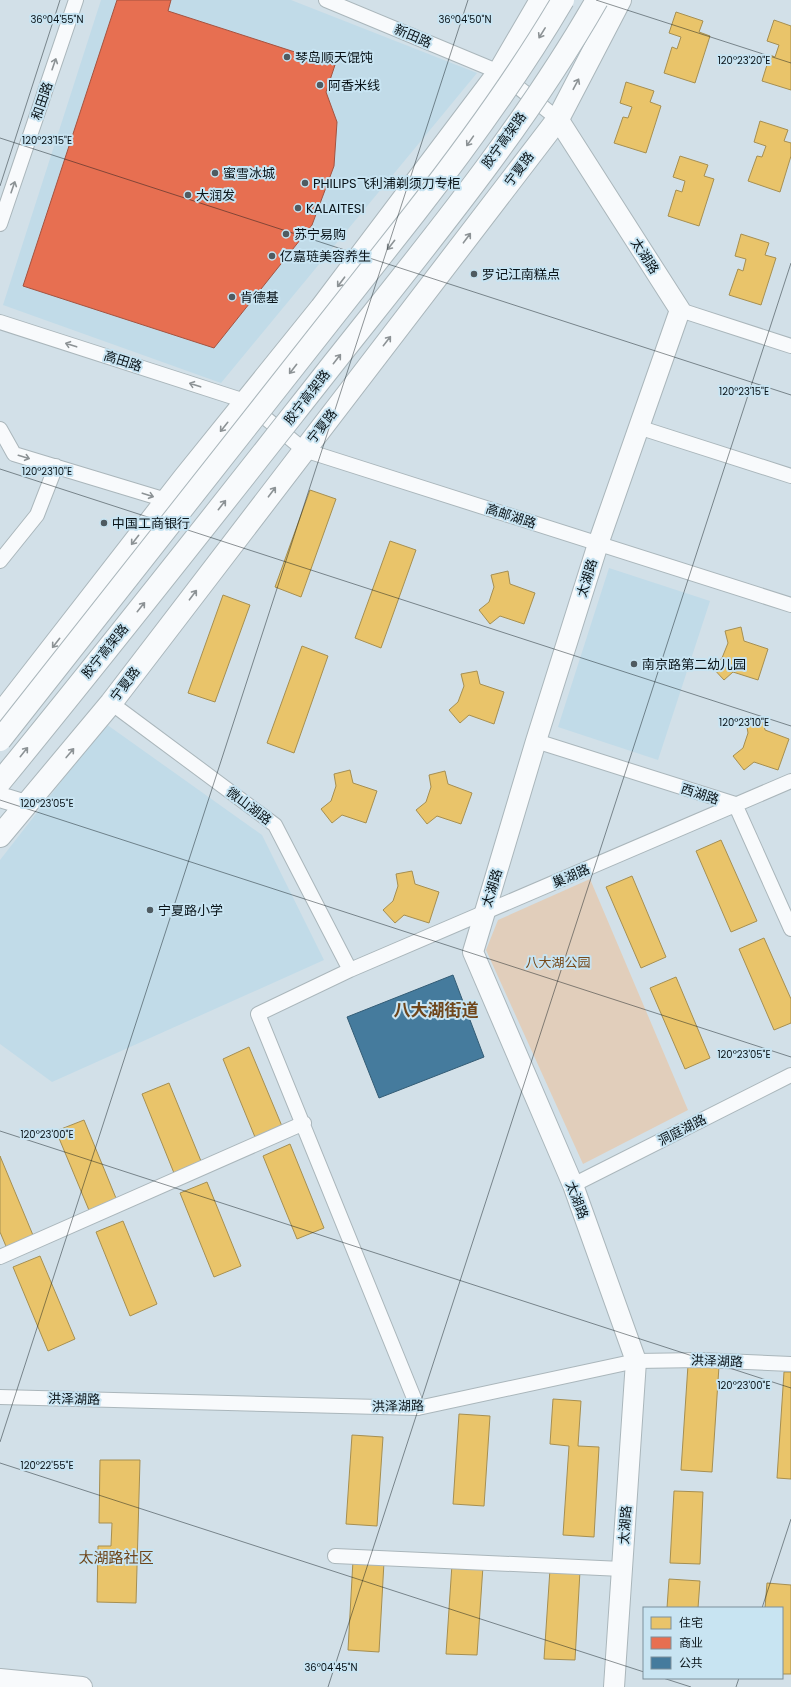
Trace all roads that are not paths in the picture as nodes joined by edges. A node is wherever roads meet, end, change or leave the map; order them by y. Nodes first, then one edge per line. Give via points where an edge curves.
1 (76, 0) edge
2 (326, 0) edge
3 (541, 0) edge
4 (562, 0) edge
5 (597, 0) edge
6 (620, 0) edge
7 (499, 72) junction
8 (558, 119) junction
9 (0, 224) edge
10 (680, 310) junction
11 (0, 322) edge
12 (791, 346) edge
13 (246, 401) junction
14 (638, 427) junction
15 (0, 429) edge
16 (304, 450) junction
17 (56, 466) junction
18 (791, 476) edge
19 (166, 500) junction
20 (598, 544) junction
21 (0, 561) edge
22 (791, 605) edge
23 (111, 703) junction
24 (0, 715) edge
25 (0, 740) edge
26 (536, 741) junction
27 (791, 781) edge
28 (0, 782) edge
29 (0, 797) edge
30 (735, 804) junction
31 (26, 805) junction
32 (0, 836) edge
33 (484, 913) junction
34 (791, 929) edge
35 (350, 970) junction
36 (791, 1075) edge
37 (304, 1123) junction
38 (573, 1185) junction
39 (0, 1257) edge
40 (636, 1361) junction
41 (791, 1364) edge
42 (0, 1397) edge
43 (418, 1408) junction
44 (335, 1556) dead end
45 (622, 1569) junction
46 (0, 1679) edge
47 (82, 1687) edge
48 (614, 1687) edge

9 -> 1 street, 和田路
2 - 7 street, 新田路
3 - 7 main road
4 -> 25 main road, 胶宁高架路, bridge via 517,73 463,151
28 -> 5 main road, 胶宁高架路, bridge via 438,230 539,92
8 -> 6 main road, 宁夏路
7 - 8 street, 新田路
7 -> 13 main road via 322,308
8 - 10 street, 太湖路
16 -> 8 main road, 宁夏路
10 - 12 street
10 - 14 street, 太湖路
13 -> 11 street, 高田路
13 - 16 street, 高邮湖路
13 -> 19 main road
14 - 18 street
14 - 20 street, 太湖路
15 -> 17 street via 14,454
16 - 20 street, 高邮湖路
23 -> 16 main road, 宁夏路
17 -> 19 street
17 - 21 street via 37,515
19 -> 24 main road
20 - 22 street, 高邮湖路
20 - 26 street, 太湖路
31 -> 23 main road, 宁夏路
23 - 35 street, 微山湖路 via 275,826
26 - 30 street, 西湖路
26 - 33 street, 太湖路
27 - 30 street, 巢湖路
29 - 31 street
30 - 33 street, 巢湖路
30 - 34 street, 西湖路
31 - 32 main road, 宁夏路
33 - 35 street, 巢湖路
33 - 38 street, 太湖路 via 473,952
35 - 37 street, 巢湖路 via 258,1014
36 - 38 street, 洞庭湖路
37 - 39 street
37 - 43 street
38 - 40 street, 太湖路
40 - 41 street, 洪泽湖路 via 701,1360
40 - 43 street, 洪泽湖路
40 - 45 street, 太湖路
42 - 43 street, 洪泽湖路
44 - 45 street
45 - 48 street, 太湖路
46 - 47 street

